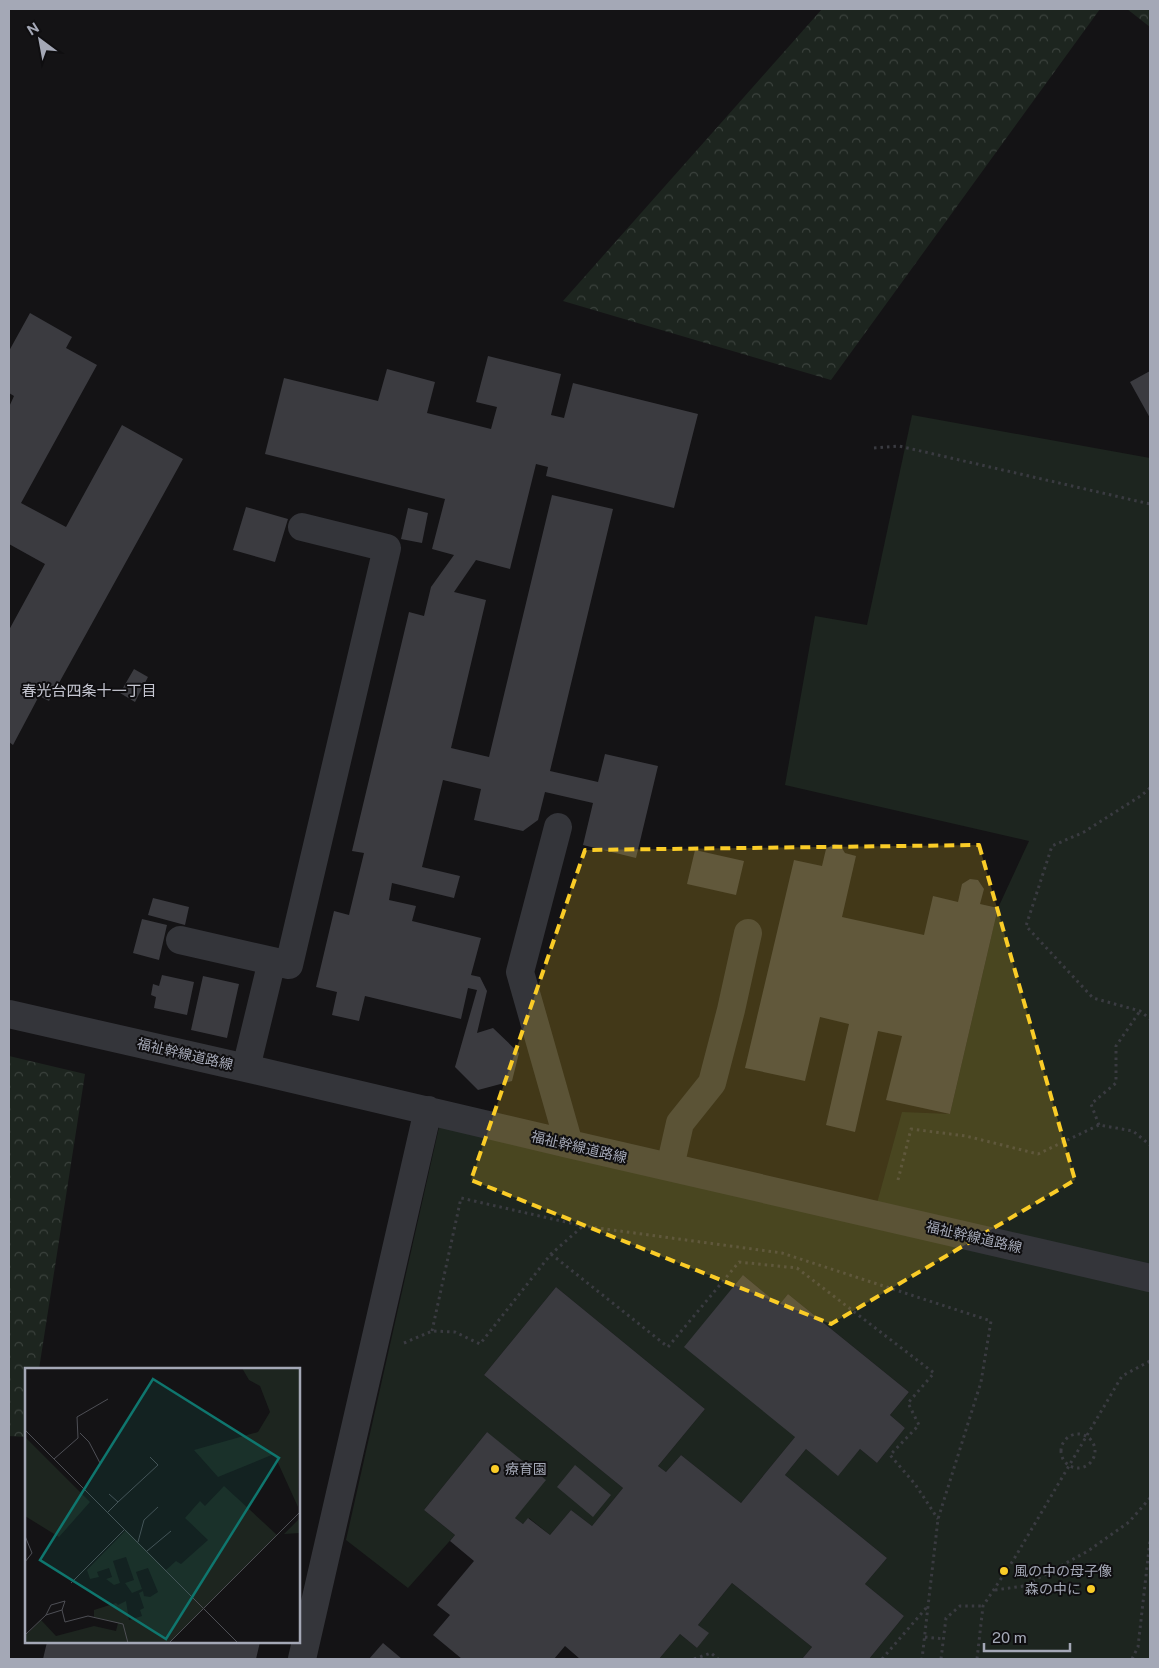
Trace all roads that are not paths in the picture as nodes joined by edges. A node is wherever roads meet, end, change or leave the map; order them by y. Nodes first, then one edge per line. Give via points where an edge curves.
1 (302, 527) dead end
2 (558, 827) dead end
3 (748, 933) dead end
4 (180, 940) dead end
5 (272, 961) junction
6 (9, 1014) edge
7 (246, 1068) junction
8 (428, 1110) junction
9 (569, 1144) junction
10 (670, 1167) junction
11 (1150, 1278) edge
12 (302, 1659) edge

1 - 5 street via 388,548 289,965
2 - 9 street via 520,972
3 - 10 street via 712,1083 680,1123
4 - 5 street
5 - 7 street
6 - 7 street, 福祉幹線道路線
7 - 8 street, 福祉幹線道路線
8 - 9 street, 福祉幹線道路線
8 - 12 street
9 - 10 street, 福祉幹線道路線
10 - 11 street, 福祉幹線道路線

